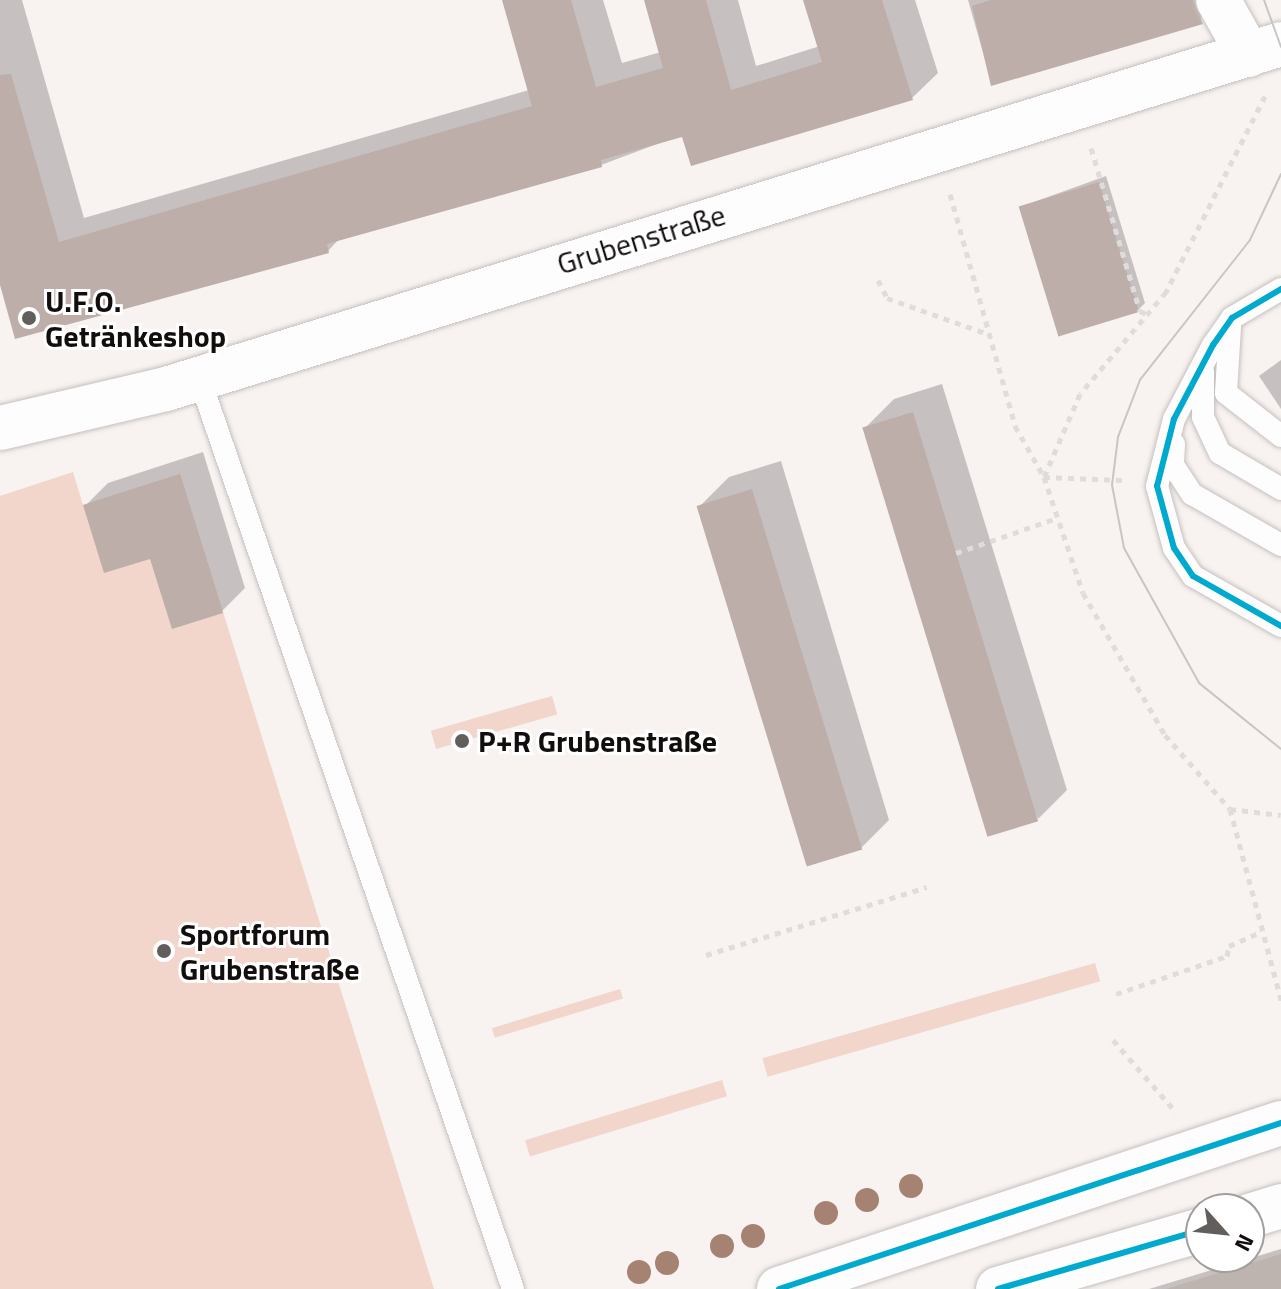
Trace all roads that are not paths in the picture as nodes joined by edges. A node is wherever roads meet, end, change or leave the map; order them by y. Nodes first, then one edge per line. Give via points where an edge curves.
1 (1218, 0) edge
2 (1265, 50) edge
3 (1281, 289) edge
4 (1232, 318) junction
5 (1213, 345) junction
6 (203, 392) junction
7 (1174, 419) junction
8 (0, 428) edge
9 (1281, 436) edge
10 (1281, 489) edge
11 (1281, 545) edge
12 (1281, 626) edge
13 (1281, 1123) edge
14 (1185, 1235) edge
15 (513, 1289) edge
16 (779, 1289) edge
17 (998, 1289) edge

1 - 2 street
2 - 6 street, Grubenstraße via 937,147
3 - 4 lane
4 - 5 lane
4 - 9 lane via 1226,393
5 - 7 lane
5 - 10 lane via 1200,379 1203,417 1220,453
6 - 8 street, Grubenstraße
6 - 15 lane
7 - 11 lane via 1173,465 1192,494
7 - 12 lane via 1159,480 1174,548 1193,576
13 - 16 street
14 - 17 street

